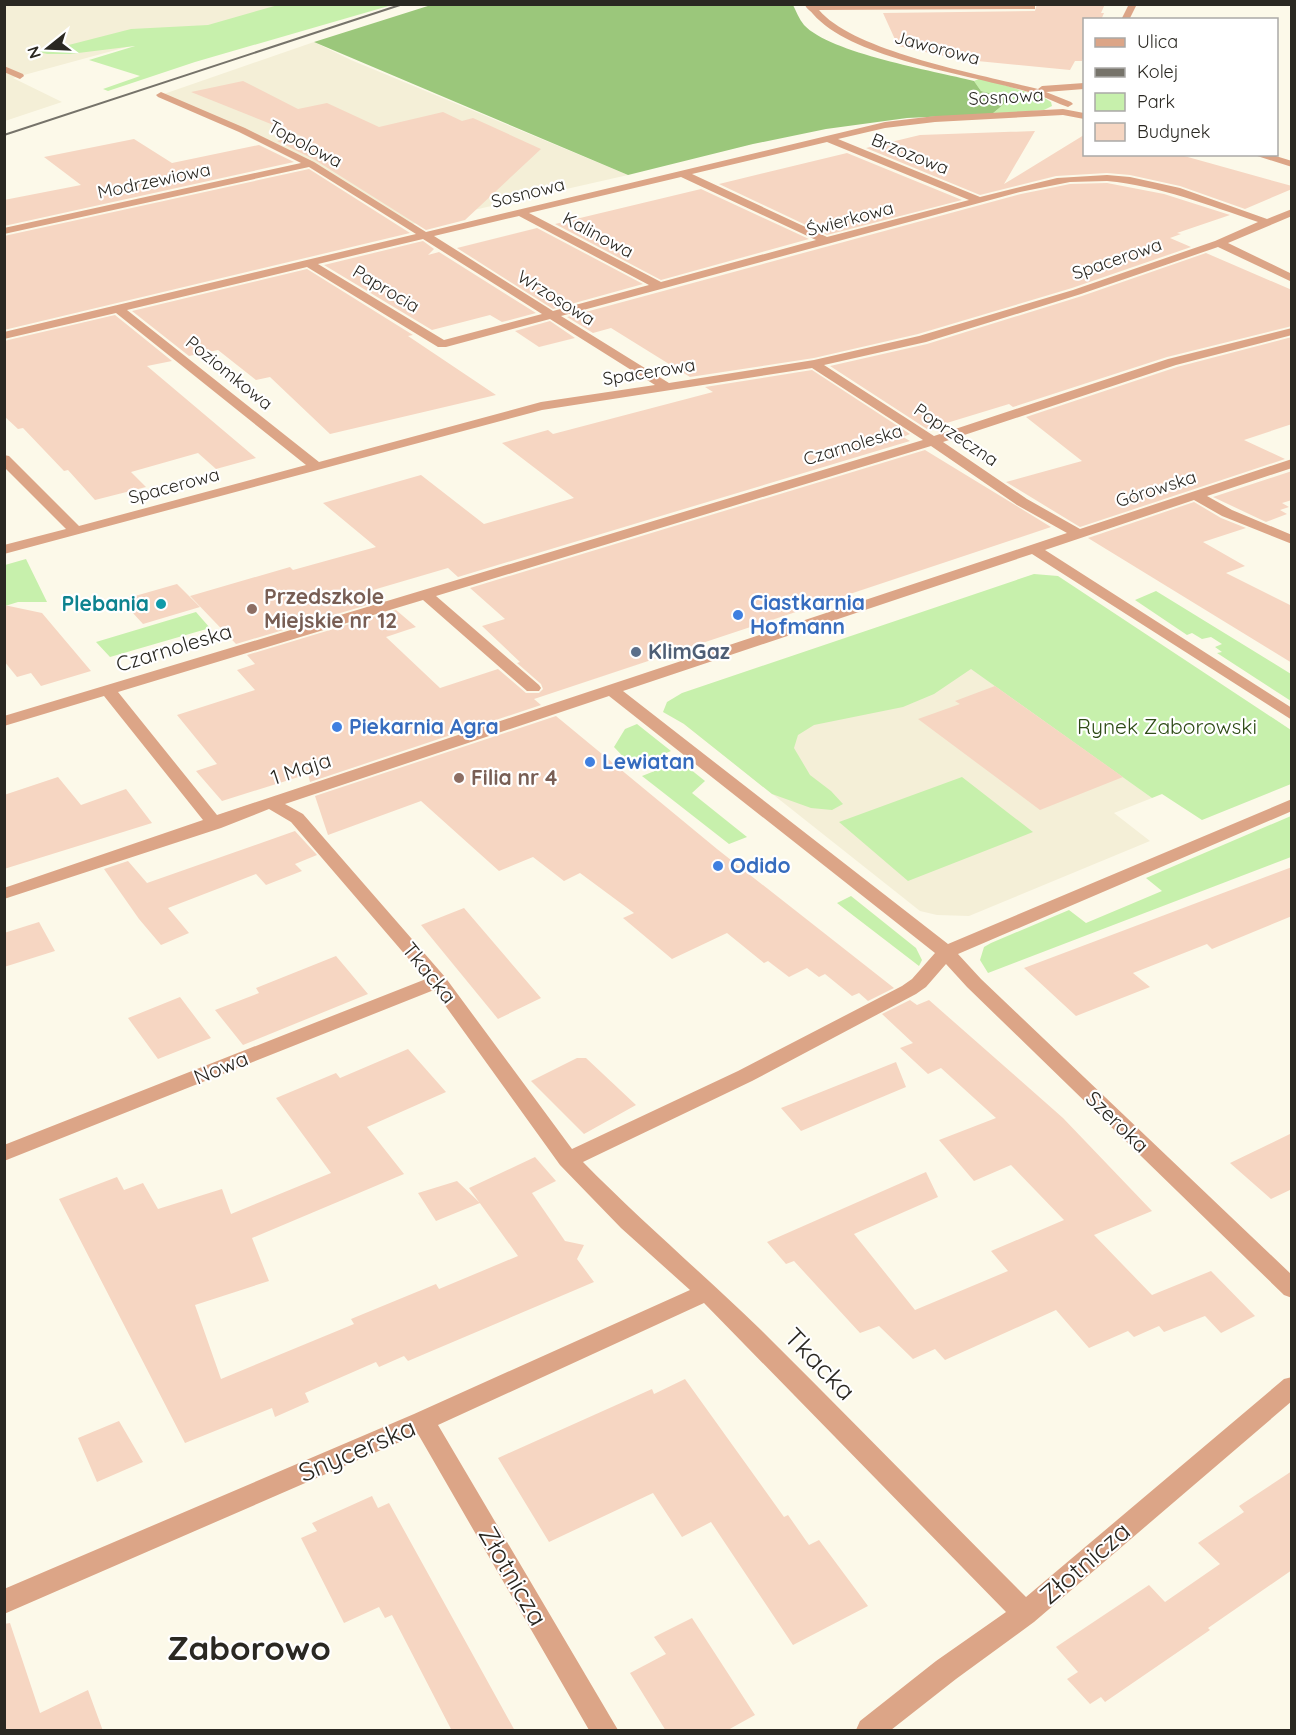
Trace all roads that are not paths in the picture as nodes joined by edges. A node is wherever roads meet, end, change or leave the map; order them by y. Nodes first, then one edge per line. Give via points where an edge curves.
1 (1133, 4) edge
2 (810, 6) edge
3 (891, 6) edge
4 (963, 6) edge
5 (1032, 7) dead end
6 (1126, 18) edge
7 (4, 69) edge
8 (20, 76) dead end
9 (1083, 86) edge
10 (1023, 88) junction
11 (160, 95) dead end
12 (1070, 106) junction
13 (1083, 115) edge
14 (829, 139) junction
15 (1263, 156) edge
16 (311, 164) junction
17 (1292, 164) edge
18 (682, 174) junction
19 (979, 200) junction
20 (1292, 212) edge
21 (521, 213) junction
22 (1267, 222) junction
23 (4, 231) edge
24 (426, 236) junction
25 (828, 242) junction
26 (1219, 243) junction
27 (310, 264) junction
28 (1292, 279) edge
29 (660, 286) junction
30 (119, 309) junction
31 (551, 316) junction
32 (1292, 331) edge
33 (4, 336) edge
34 (442, 344) joint
35 (814, 364) junction
36 (669, 388) junction
37 (933, 441) junction
38 (4, 459) edge
39 (1292, 463) edge
40 (316, 466) junction
41 (1195, 495) junction
42 (76, 531) junction
43 (1078, 534) junction
44 (1292, 540) edge
45 (4, 549) edge
46 (1032, 549) junction
47 (425, 594) junction
48 (533, 688) dead end
49 (108, 690) junction
50 (612, 690) junction
51 (1292, 715) edge
52 (4, 721) edge
53 (271, 803) junction
54 (1292, 804) edge
55 (215, 824) junction
56 (4, 894) edge
57 (946, 952) junction
58 (438, 981) junction
59 (4, 1154) edge
60 (568, 1160) junction
61 (1292, 1290) edge
62 (707, 1292) junction
63 (1292, 1386) edge
64 (423, 1421) junction
65 (4, 1602) edge
66 (1025, 1614) junction
67 (604, 1731) edge
68 (870, 1731) edge

1 - 6 street
2 - 3 street
2 - 10 street, Jaworowa via 829,27 859,42
3 - 4 street
4 - 5 street
7 - 8 street
9 - 10 street
10 - 12 street, Jaworowa
11 - 16 street, Topolowa
12 - 13 street
12 - 14 street, Sosnowa via 1035,115 885,125
14 - 18 street, Sosnowa
14 - 19 street, Brzozowa
15 - 17 street
16 - 23 street, Modrzewiowa
16 - 24 street, Topolowa
18 - 21 street, Sosnowa
18 - 25 street
19 - 22 street, Świerkowa via 1062,181 1106,177 1163,187
19 - 25 street, Świerkowa
20 - 22 street, Spacerowa
21 - 24 street, Sosnowa
21 - 29 street, Kalinowa
22 - 26 street, Spacerowa
24 - 27 street, Sosnowa
24 - 31 street, Wrzosowa
25 - 29 street, Świerkowa
26 - 28 street
26 - 35 street, Spacerowa via 933,336
27 - 30 street, Sosnowa
27 - 34 street, Paprocia
29 - 31 street, Świerkowa
30 - 33 street, Sosnowa
30 - 40 street, Poziomkowa
31 - 34 street, Świerkowa
31 - 36 street, Wrzosowa
32 - 37 street, Czarnoleska via 1172,363
35 - 36 street, Spacerowa
35 - 37 street, Poprzeczna
36 - 40 street, Spacerowa via 541,406
37 - 43 street, Poprzeczna via 1022,502
37 - 47 street, Czarnoleska
38 - 42 street
39 - 41 street, Górowska
40 - 42 street, Spacerowa
41 - 43 street, Górowska
41 - 44 street
42 - 45 street, Spacerowa
43 - 46 street, Górowska
46 - 50 street
46 - 51 street
47 - 48 street
47 - 49 street, Czarnoleska
49 - 52 street, Czarnoleska
49 - 55 street
50 - 53 street, 1 Maja
50 - 57 street
53 - 55 street, 1 Maja
53 - 58 street, Tkacka via 297,818
54 - 57 street
55 - 56 street, 1 Maja
57 - 60 street via 909,990 745,1076
57 - 61 street, Szeroka
58 - 59 street, Nowa
58 - 60 street, Tkacka
60 - 62 street, Tkacka
62 - 64 street, Snycerska
62 - 66 street, Tkacka
63 - 66 street, Złotnicza
64 - 65 street, Snycerska
64 - 67 street, Złotnicza
66 - 68 street, Złotnicza

